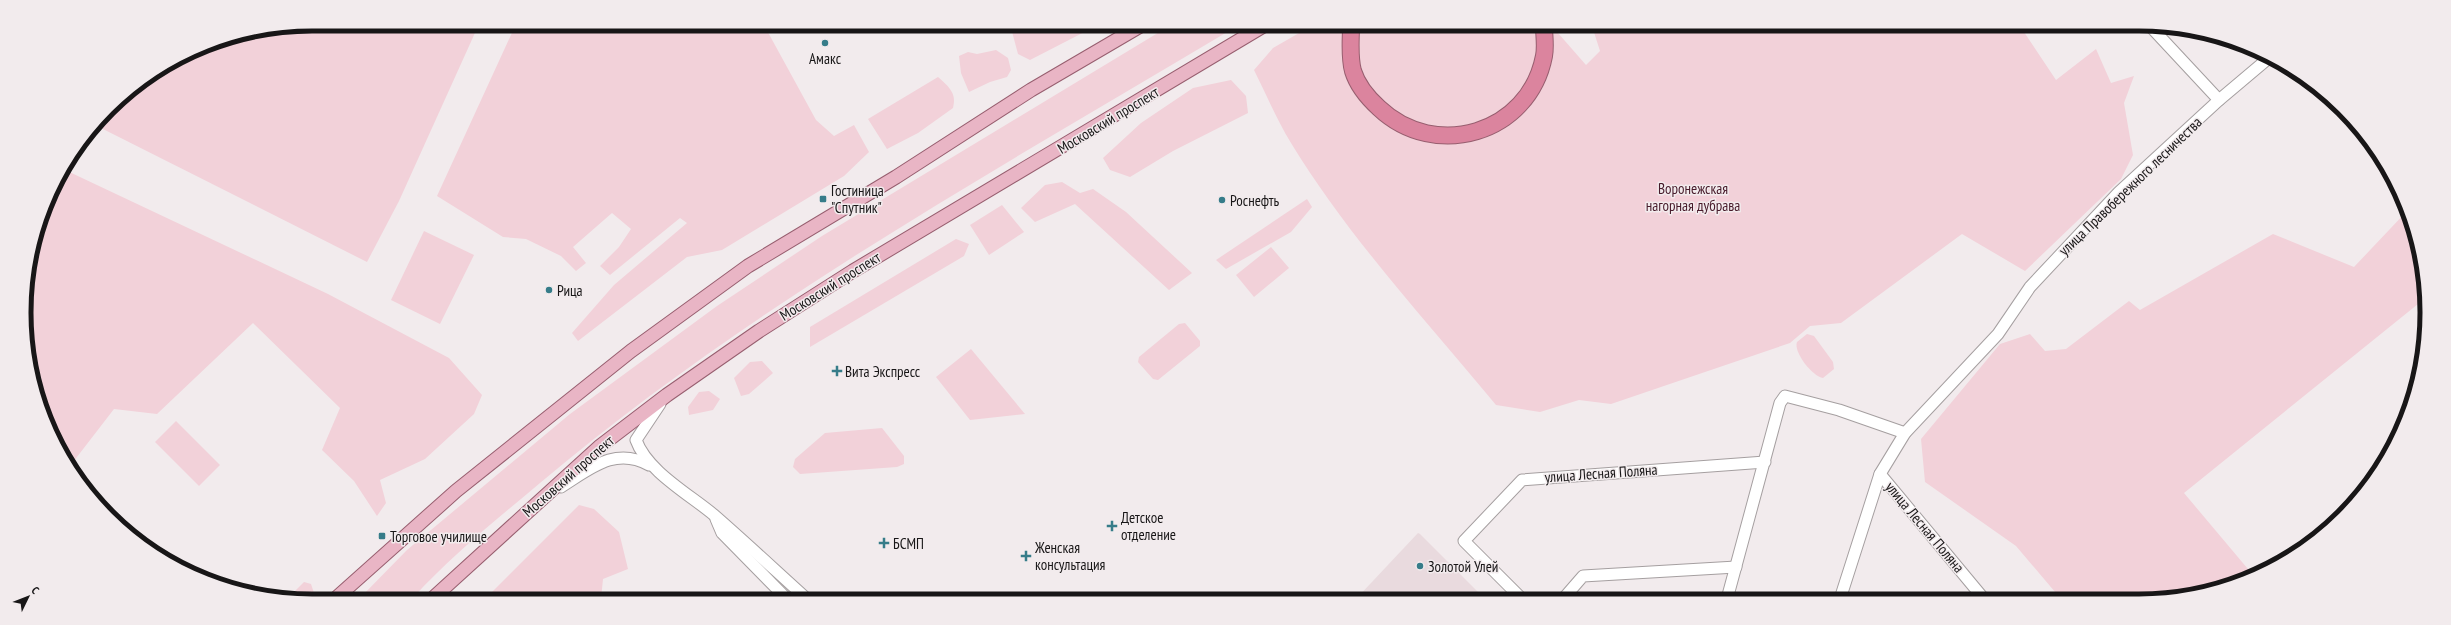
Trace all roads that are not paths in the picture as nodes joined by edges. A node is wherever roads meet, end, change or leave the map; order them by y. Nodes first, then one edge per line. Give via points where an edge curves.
1 (1132, 31) edge
2 (1255, 31) edge
3 (1351, 31) edge
4 (1544, 31) edge
5 (2156, 32) edge
6 (2265, 61) edge
7 (2219, 100) junction
8 (667, 395) junction
9 (1905, 433) junction
10 (1765, 462) junction
11 (656, 469) junction
12 (1880, 474) junction
13 (543, 497) junction
14 (714, 515) junction
15 (1736, 567) junction
16 (340, 594) edge
17 (436, 594) edge
18 (783, 594) edge
19 (803, 594) edge
20 (1518, 594) edge
21 (1567, 594) edge
22 (1728, 594) edge
23 (1841, 594) edge
24 (1980, 594) edge

1 - 16 main road via 1031,90 896,177 748,266 631,351 468,481
2 - 8 main road, Московский проспект via 853,271 760,330
3 - 4 highway via 1350,55 1354,72 1374,103 1404,126 1418,132 1452,137 1484,129 1521,103 1539,74 1544,56
5 - 7 street
6 - 7 street, улица Правобережного лесничества
7 - 9 street, улица Правобережного лесничества via 2118,192 2064,248 2030,287 1998,334
8 - 11 street via 641,429 636,440 640,452
8 - 13 main road, Московский проспект via 599,447
9 - 10 street via 1846,412 1784,396
9 - 12 street, улица Лесная Поляна
10 - 15 street
10 - 20 street, улица Лесная Поляна via 1522,480 1464,541
11 - 13 street via 638,459 627,457 605,460
11 - 14 street
12 - 23 street, улица Лесная Поляна
12 - 24 street, улица Лесная Поляна
13 - 17 main road, Московский проспект
14 - 18 street via 722,533
14 - 19 street
15 - 21 street via 1583,576
15 - 22 street

